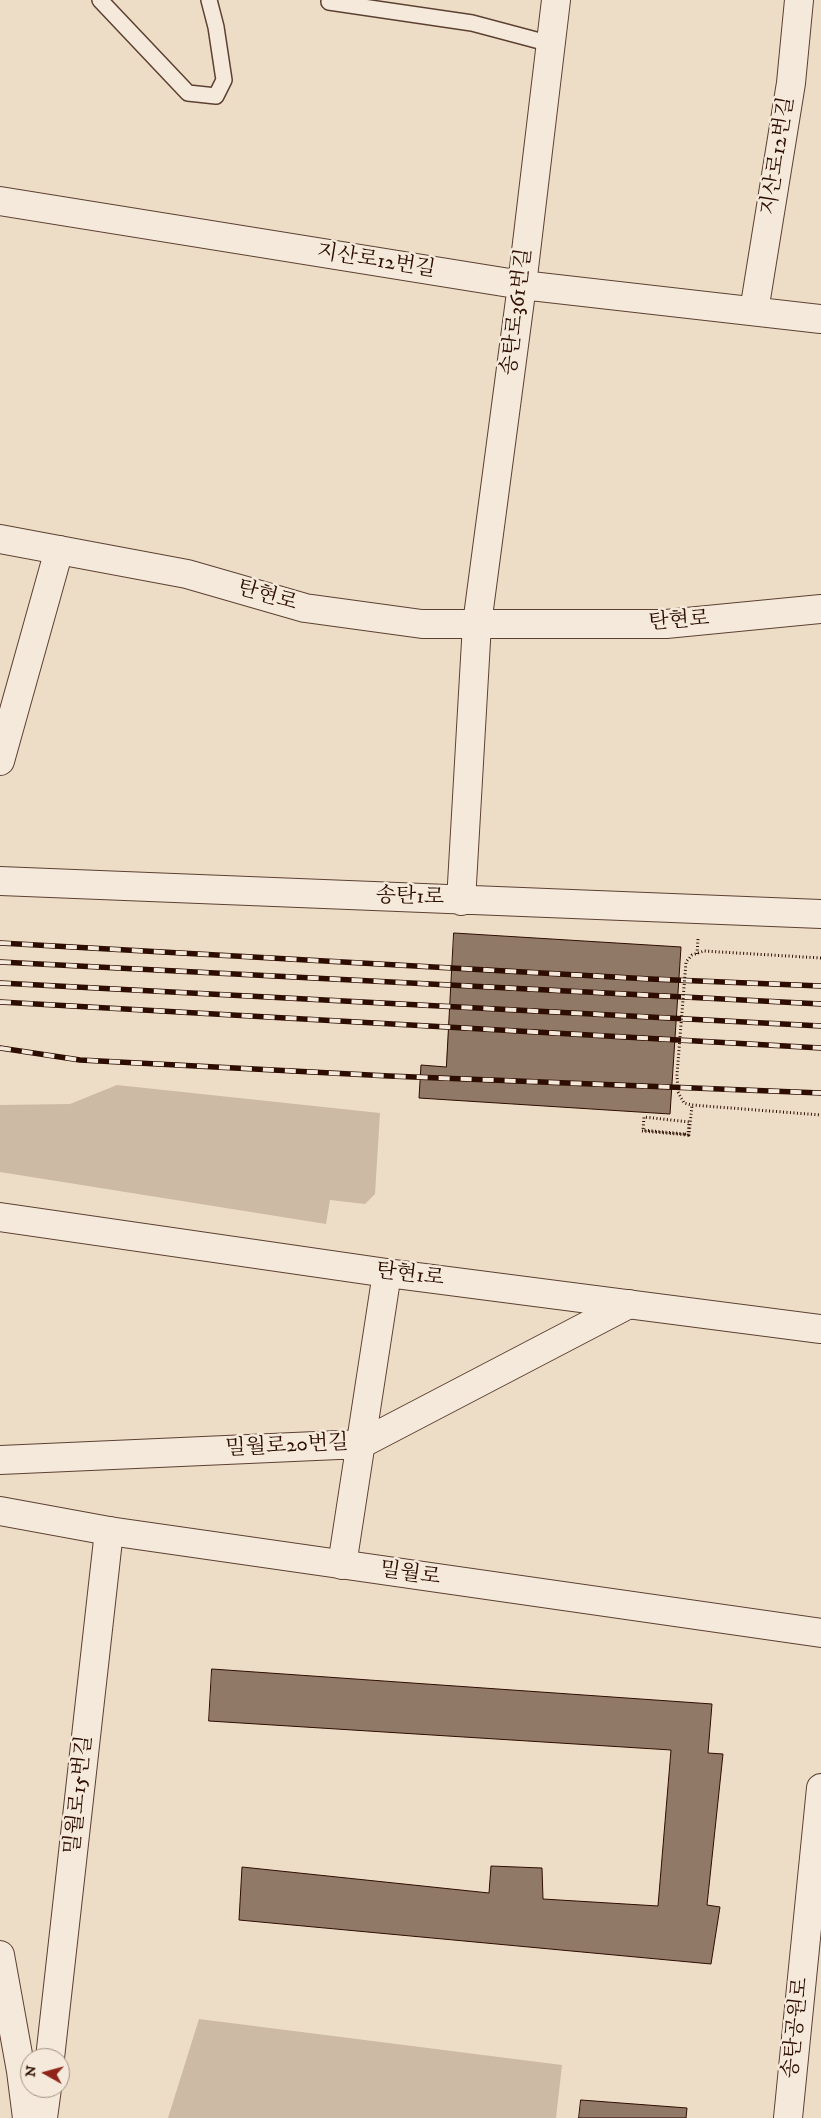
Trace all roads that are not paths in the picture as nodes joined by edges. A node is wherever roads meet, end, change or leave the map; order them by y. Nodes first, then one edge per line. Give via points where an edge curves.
1 (100, 0) edge
2 (209, 0) edge
3 (556, 0) edge
4 (799, 0) edge
5 (326, 1) edge
6 (551, 44) junction
7 (0, 201) edge
8 (522, 285) junction
9 (754, 311) junction
10 (821, 319) edge
11 (0, 539) edge
12 (59, 550) junction
13 (821, 609) edge
14 (477, 624) junction
15 (0, 761) edge
16 (0, 881) edge
17 (461, 900) junction
18 (821, 914) edge
19 (0, 1217) edge
20 (387, 1274) junction
21 (629, 1304) junction
22 (821, 1329) edge
23 (361, 1444) junction
24 (0, 1460) edge
25 (0, 1511) edge
26 (109, 1531) junction
27 (342, 1565) junction
28 (821, 1633) edge
29 (821, 1788) edge
30 (0, 1955) edge
31 (51, 2048) edge
32 (46, 2098) edge
33 (27, 2118) edge
34 (43, 2118) edge
35 (788, 2118) edge

1 - 2 lane via 188,93 216,96 224,80
3 - 6 street, 송탄로361번길
4 - 9 street, 지산로12번길 via 791,82
5 - 6 lane via 472,23
6 - 8 street, 송탄로361번길
7 - 8 street, 지산로12번길
8 - 9 street, 지산로12번길
8 - 14 street, 송탄로361번길
9 - 10 street, 지산로12번길
11 - 12 street, 탄현로
12 - 14 street, 탄현로 via 187,574 305,608 422,624
12 - 15 street
13 - 14 street, 탄현로 via 666,624
14 - 17 street
16 - 17 street, 송탄1로
17 - 18 street, 송탄1로
19 - 20 street, 탄현1로
20 - 21 street, 탄현1로
20 - 23 street
21 - 22 street, 탄현1로
21 - 23 street, 밀월로20번길
23 - 24 street, 밀월로20번길
23 - 27 street
25 - 26 street, 밀월로
26 - 27 street, 밀월로
26 - 31 street, 밀월로15번길
27 - 28 street, 밀월로
29 - 35 street, 송탄공원로
30 - 33 street
32 - 34 street

